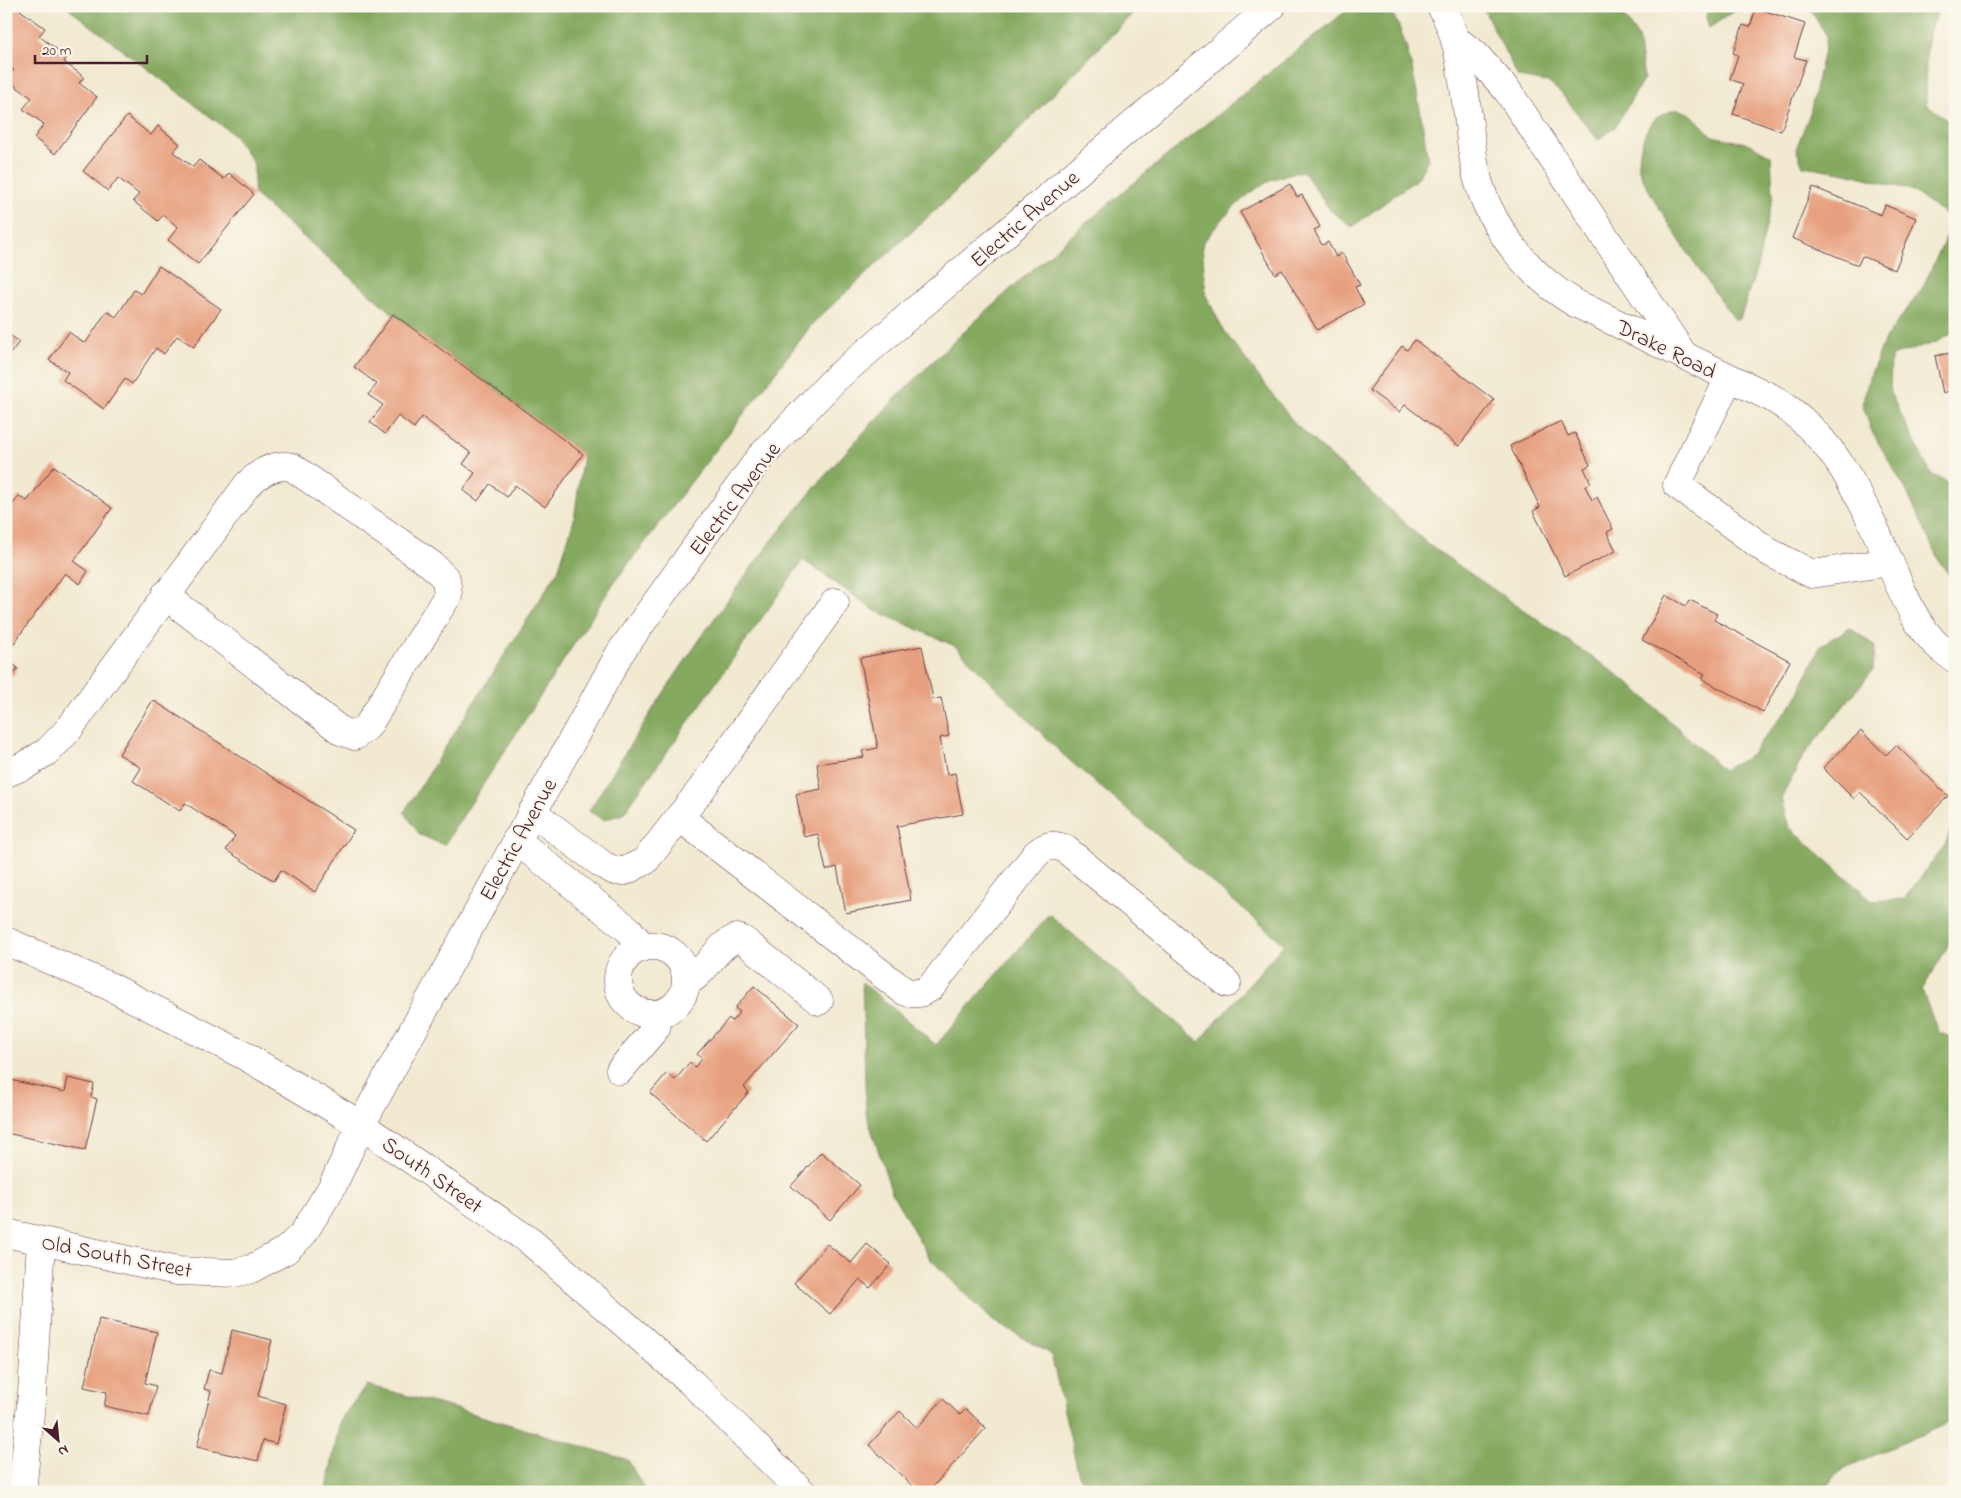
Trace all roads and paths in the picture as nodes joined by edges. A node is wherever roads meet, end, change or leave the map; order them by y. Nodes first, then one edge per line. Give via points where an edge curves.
1 (1441, 6) edge
2 (1266, 8) edge
3 (1456, 40) junction
4 (1684, 356) junction
5 (1729, 378) junction
6 (1889, 562) junction
7 (165, 595) junction
8 (835, 602) dead end
9 (1955, 659) edge
10 (6, 773) edge
11 (532, 812) junction
12 (679, 817) junction
13 (516, 840) junction
14 (6, 941) edge
15 (640, 948) junction
16 (687, 982) junction
17 (1227, 983) dead end
18 (819, 1001) dead end
19 (659, 1014) junction
20 (620, 1070) dead end
21 (361, 1125) junction
22 (6, 1233) edge
23 (41, 1242) junction
24 (22, 1492) edge
25 (802, 1492) edge

1 - 3 main road, Drake Road
2 - 11 main road, Electric Avenue via 835,380 761,456 620,653
3 - 4 main road via 1474,53 1508,90
3 - 4 main road, Drake Road via 1478,180 1496,220 1516,251 1535,274 1558,293
4 - 5 main road, Drake Road
5 - 6 main road, Drake Road via 1788,408 1825,443 1861,498
5 - 6 main road via 1677,485 1769,552 1812,574
6 - 9 main road, Drake Road via 1918,624 1934,643
7 - 7 main road via 247,484 269,469 286,466 292,467 432,565 446,579 448,595 367,727 355,736 341,731
7 - 10 main road via 59,740 37,759
8 - 12 main road
11 - 12 main road via 615,871 625,871 645,860
11 - 13 main road, Electric Avenue
12 - 17 main road via 912,994 919,994 930,987 1046,845 1064,848
13 - 15 main road via 629,930
13 - 21 main road, Electric Avenue
14 - 21 main road, South Street via 109,986 228,1047
15 - 16 main road via 654,946 674,953 684,966
15 - 19 main road via 625,959 619,969 620,993 635,1011
16 - 18 main road via 695,978 725,944 736,938 743,940
16 - 19 main road via 679,1002
19 - 20 main road via 656,1028
21 - 23 main road, Old South Street via 332,1187 303,1234 286,1250 251,1269 234,1273 177,1271
21 - 25 main road, South Street via 531,1242 692,1383
22 - 23 main road, Old South Street
23 - 24 main road

